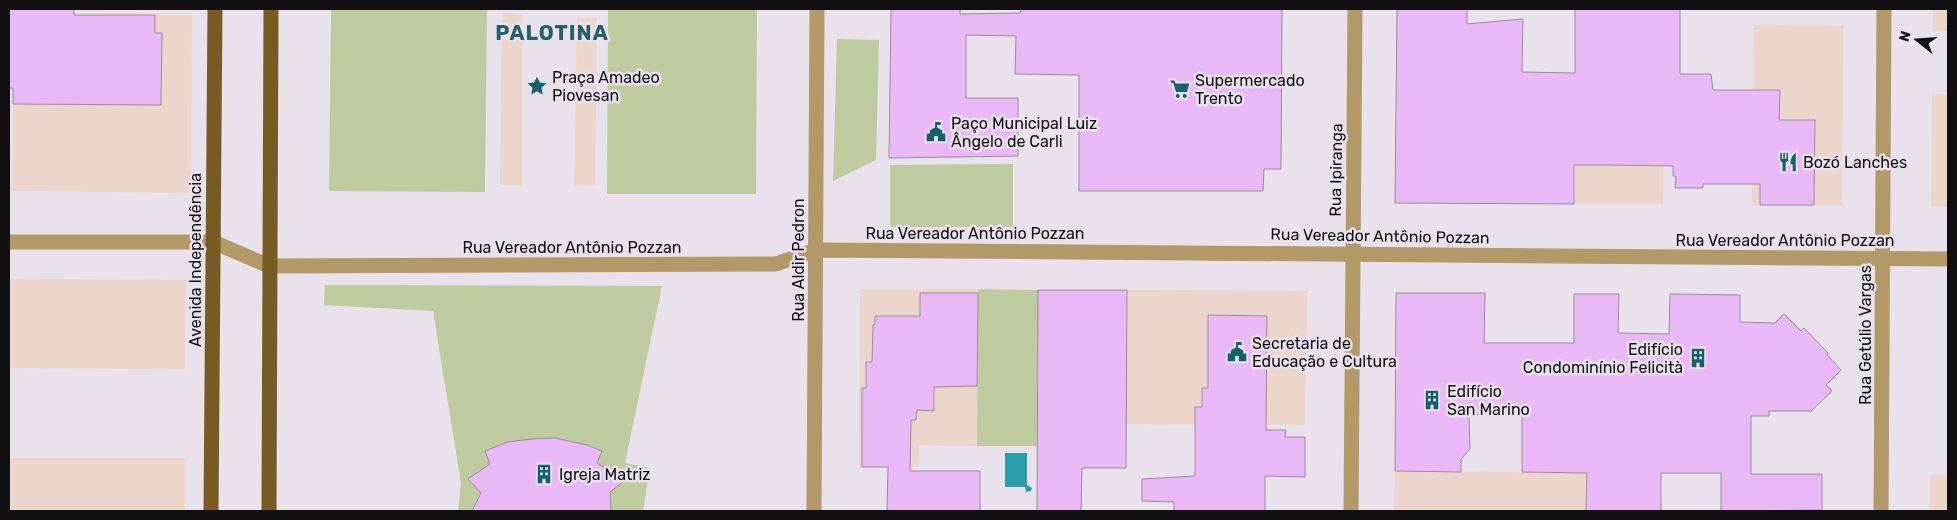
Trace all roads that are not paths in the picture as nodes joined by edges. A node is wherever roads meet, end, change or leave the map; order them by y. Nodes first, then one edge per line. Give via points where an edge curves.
1 (215, 9) edge
2 (271, 9) edge
3 (817, 9) edge
4 (1355, 9) edge
5 (1884, 9) edge
6 (9, 242) edge
7 (213, 242) junction
8 (816, 250) junction
9 (1353, 253) junction
10 (1883, 258) junction
11 (1948, 258) edge
12 (269, 266) junction
13 (211, 511) edge
14 (269, 511) edge
15 (814, 511) edge
16 (1351, 511) edge
17 (1881, 511) edge

1 - 7 main road, Avenida Independência
2 - 12 main road
3 - 8 street, Rua Aldir Pedron
4 - 9 street, Rua Ipiranga
5 - 10 street, Rua Getúlio Vargas
6 - 7 street, Rua Vereador Antônio Pozzan
7 - 12 street, Rua Vereador Antônio Pozzan
7 - 13 main road, Avenida Independência
8 - 9 street, Rua Vereador Antônio Pozzan
8 - 12 street, Rua Vereador Antônio Pozzan via 776,264
8 - 15 street, Rua Aldir Pedron
9 - 10 street, Rua Vereador Antônio Pozzan
9 - 16 street, Rua Ipiranga
10 - 11 street, Rua Vereador Antônio Pozzan
10 - 17 street, Rua Getúlio Vargas
12 - 14 main road

